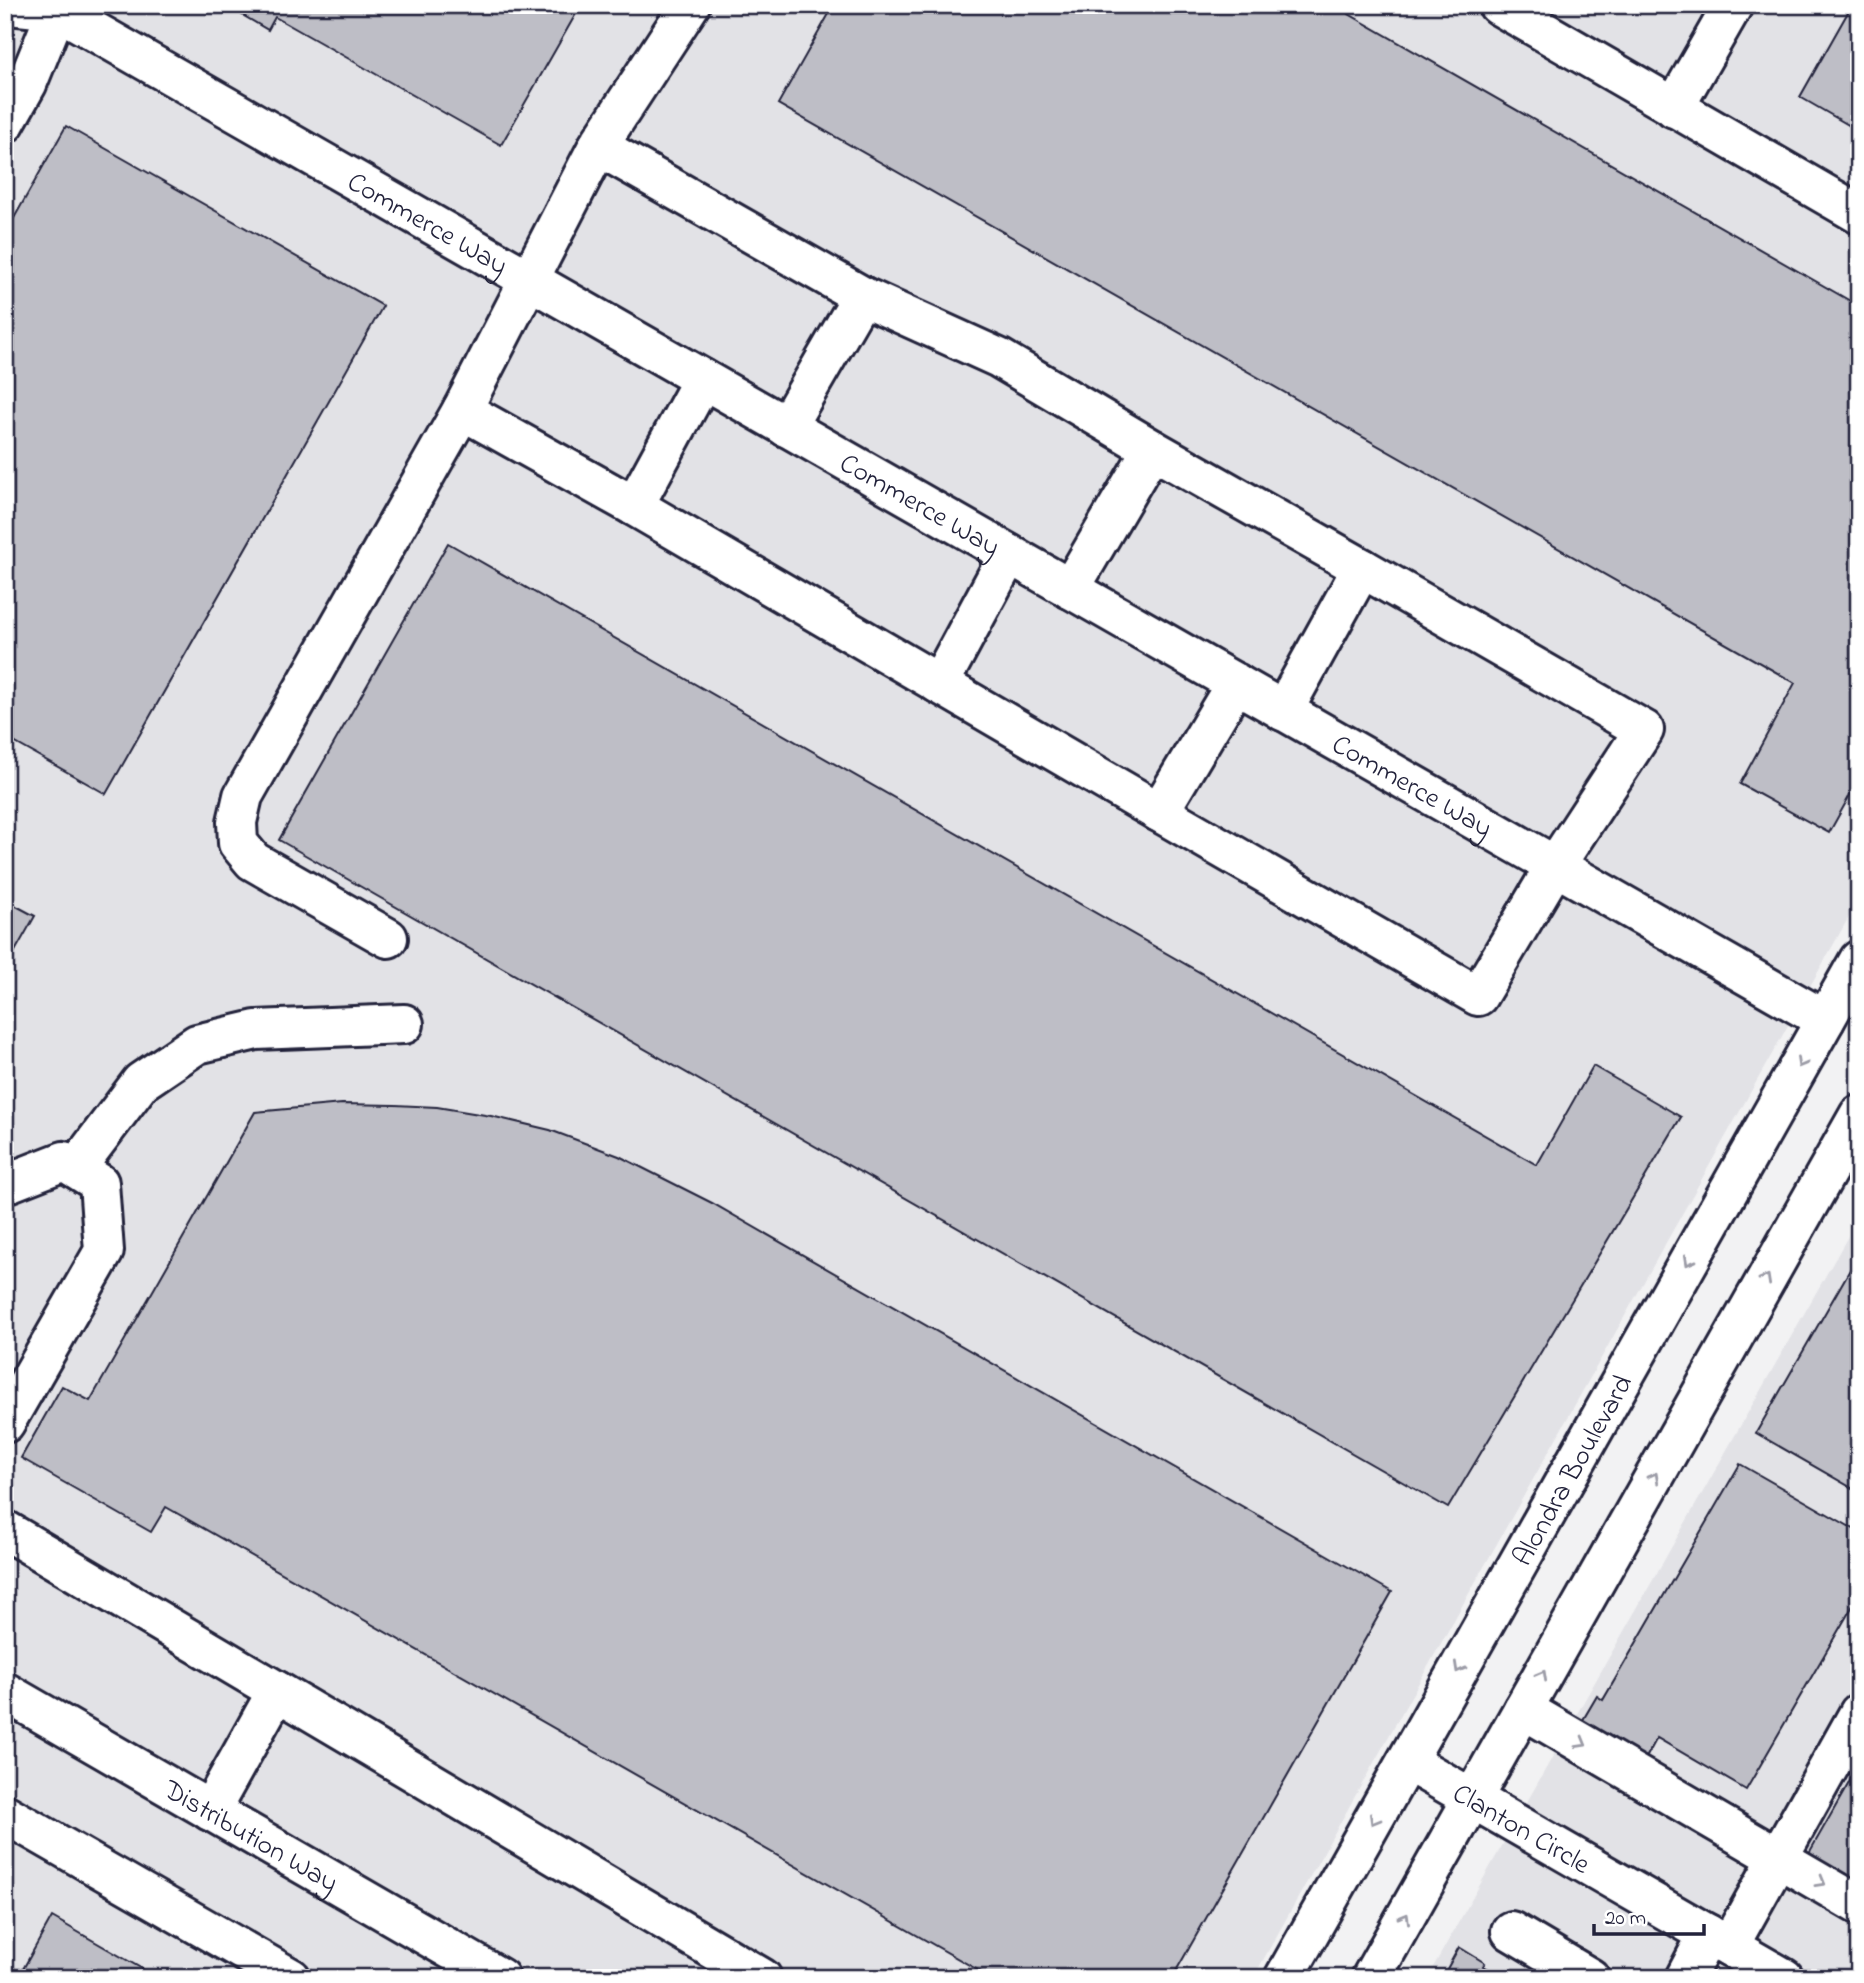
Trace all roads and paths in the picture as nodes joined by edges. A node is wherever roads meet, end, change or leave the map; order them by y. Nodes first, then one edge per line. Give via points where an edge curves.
1 (9, 5) edge
2 (690, 5) edge
3 (1499, 5) edge
4 (1733, 5) edge
5 (75, 13) edge
6 (1675, 108) junction
7 (5, 123) edge
8 (598, 146) junction
9 (1859, 214) edge
10 (528, 279) junction
11 (862, 296) junction
12 (703, 379) junction
13 (462, 410) junction
14 (786, 427) junction
15 (1152, 449) junction
16 (634, 506) junction
17 (1009, 554) junction
18 (1362, 568) junction
19 (1070, 589) junction
20 (1236, 683) junction
21 (939, 684) junction
22 (1283, 710) junction
23 (1159, 812) junction
24 (1555, 866) junction
25 (388, 937) dead end
26 (1859, 961) edge
27 (1825, 1020) junction
28 (404, 1024) dead end
29 (1859, 1115) edge
30 (76, 1168) junction
31 (5, 1184) edge
32 (5, 1423) edge
33 (5, 1530) edge
34 (277, 1691) junction
35 (5, 1692) edge
36 (1523, 1709) junction
37 (1859, 1713) edge
38 (1407, 1761) junction
39 (1473, 1798) junction
40 (210, 1811) junction
41 (5, 1814) edge
42 (1778, 1858) junction
43 (1859, 1905) edge
44 (1511, 1931) dead end
45 (1718, 1940) junction
46 (290, 1978) edge
47 (500, 1978) edge
48 (762, 1978) edge
49 (1284, 1978) edge
50 (1371, 1978) edge
51 (1590, 1978) edge
52 (1685, 1978) edge
53 (1784, 1978) edge

1 - 5 street, Commerce Way
2 - 8 street
3 - 6 street
4 - 6 street
5 - 7 street
5 - 10 street, Commerce Way
6 - 9 street
8 - 10 street
8 - 11 street
10 - 12 street, Commerce Way
10 - 13 street
11 - 14 street
11 - 15 street via 999,358
12 - 14 street, Commerce Way
12 - 16 street
13 - 16 street
13 - 25 street via 243,796 237,822 238,844 253,861
14 - 17 street, Commerce Way
15 - 18 street
15 - 19 street
16 - 21 street
17 - 19 street, Commerce Way
17 - 21 street
18 - 22 street
18 - 24 street via 1644,730
19 - 20 street, Commerce Way
20 - 22 street, Commerce Way
20 - 23 street
21 - 23 street
22 - 24 street, Commerce Way
23 - 24 street via 1478,996
24 - 27 street, Commerce Way
26 - 27 street, Alondra Boulevard
27 -> 38 street, Alondra Boulevard
28 - 30 street via 256,1030 197,1044 141,1082
36 -> 29 street
30 - 31 street via 64,1161
30 - 32 street via 99,1183 104,1251
33 - 34 street
34 - 40 street
34 - 48 street
35 - 40 street, Distribution Way
36 - 39 street
36 -> 42 street
37 - 42 street
38 - 39 street, Clanton Circle
38 -> 49 street, Alondra Boulevard
39 - 45 street, Clanton Circle
50 -> 39 street
40 - 47 street, Distribution Way
41 - 46 street
42 -> 43 street
42 - 45 street
44 - 51 street
45 - 52 street
45 - 53 street, Clanton Circle

